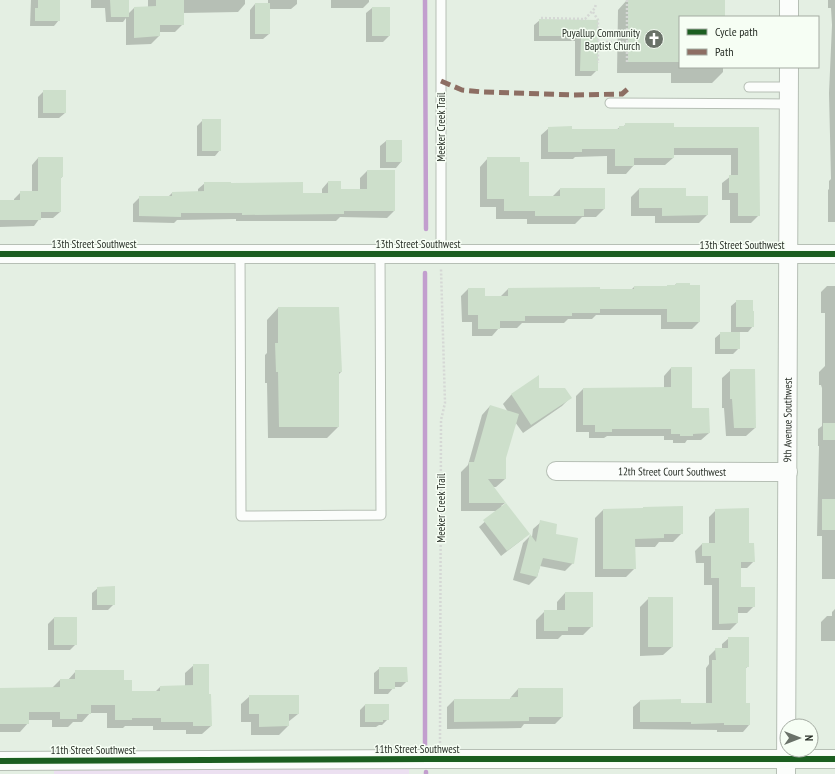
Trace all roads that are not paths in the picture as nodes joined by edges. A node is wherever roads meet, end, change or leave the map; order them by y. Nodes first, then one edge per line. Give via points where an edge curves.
1 (441, 0) edge
2 (789, 0) edge
3 (789, 16) edge
4 (789, 68) edge
5 (789, 86) junction
6 (749, 87) dead end
7 (610, 103) dead end
8 (789, 104) junction
9 (0, 254) edge
10 (240, 254) junction
11 (380, 254) junction
12 (835, 254) edge
13 (789, 255) junction
14 (441, 259) junction
15 (556, 471) dead end
16 (788, 472) junction
17 (835, 759) edge
18 (0, 761) edge
19 (786, 767) edge

1 - 14 lane, Meeker Creek Trail
2 - 3 street
4 - 5 street, 9th Avenue Southwest
5 - 6 lane
5 - 8 street, 9th Avenue Southwest
7 - 8 lane
8 - 13 street, 9th Avenue Southwest
9 - 10 street, 13th Street Southwest
10 - 11 street, 13th Street Southwest
10 - 11 lane via 241,516 272,516 381,515
11 - 14 street, 13th Street Southwest
12 - 13 street, 13th Street Southwest
13 - 14 street, 13th Street Southwest
13 - 16 street, 9th Avenue Southwest
15 - 16 street, 12th Street Court Southwest
16 - 19 street, 9th Avenue Southwest
17 - 19 street, 11th Street Southwest
18 - 19 street, 11th Street Southwest via 424,759

